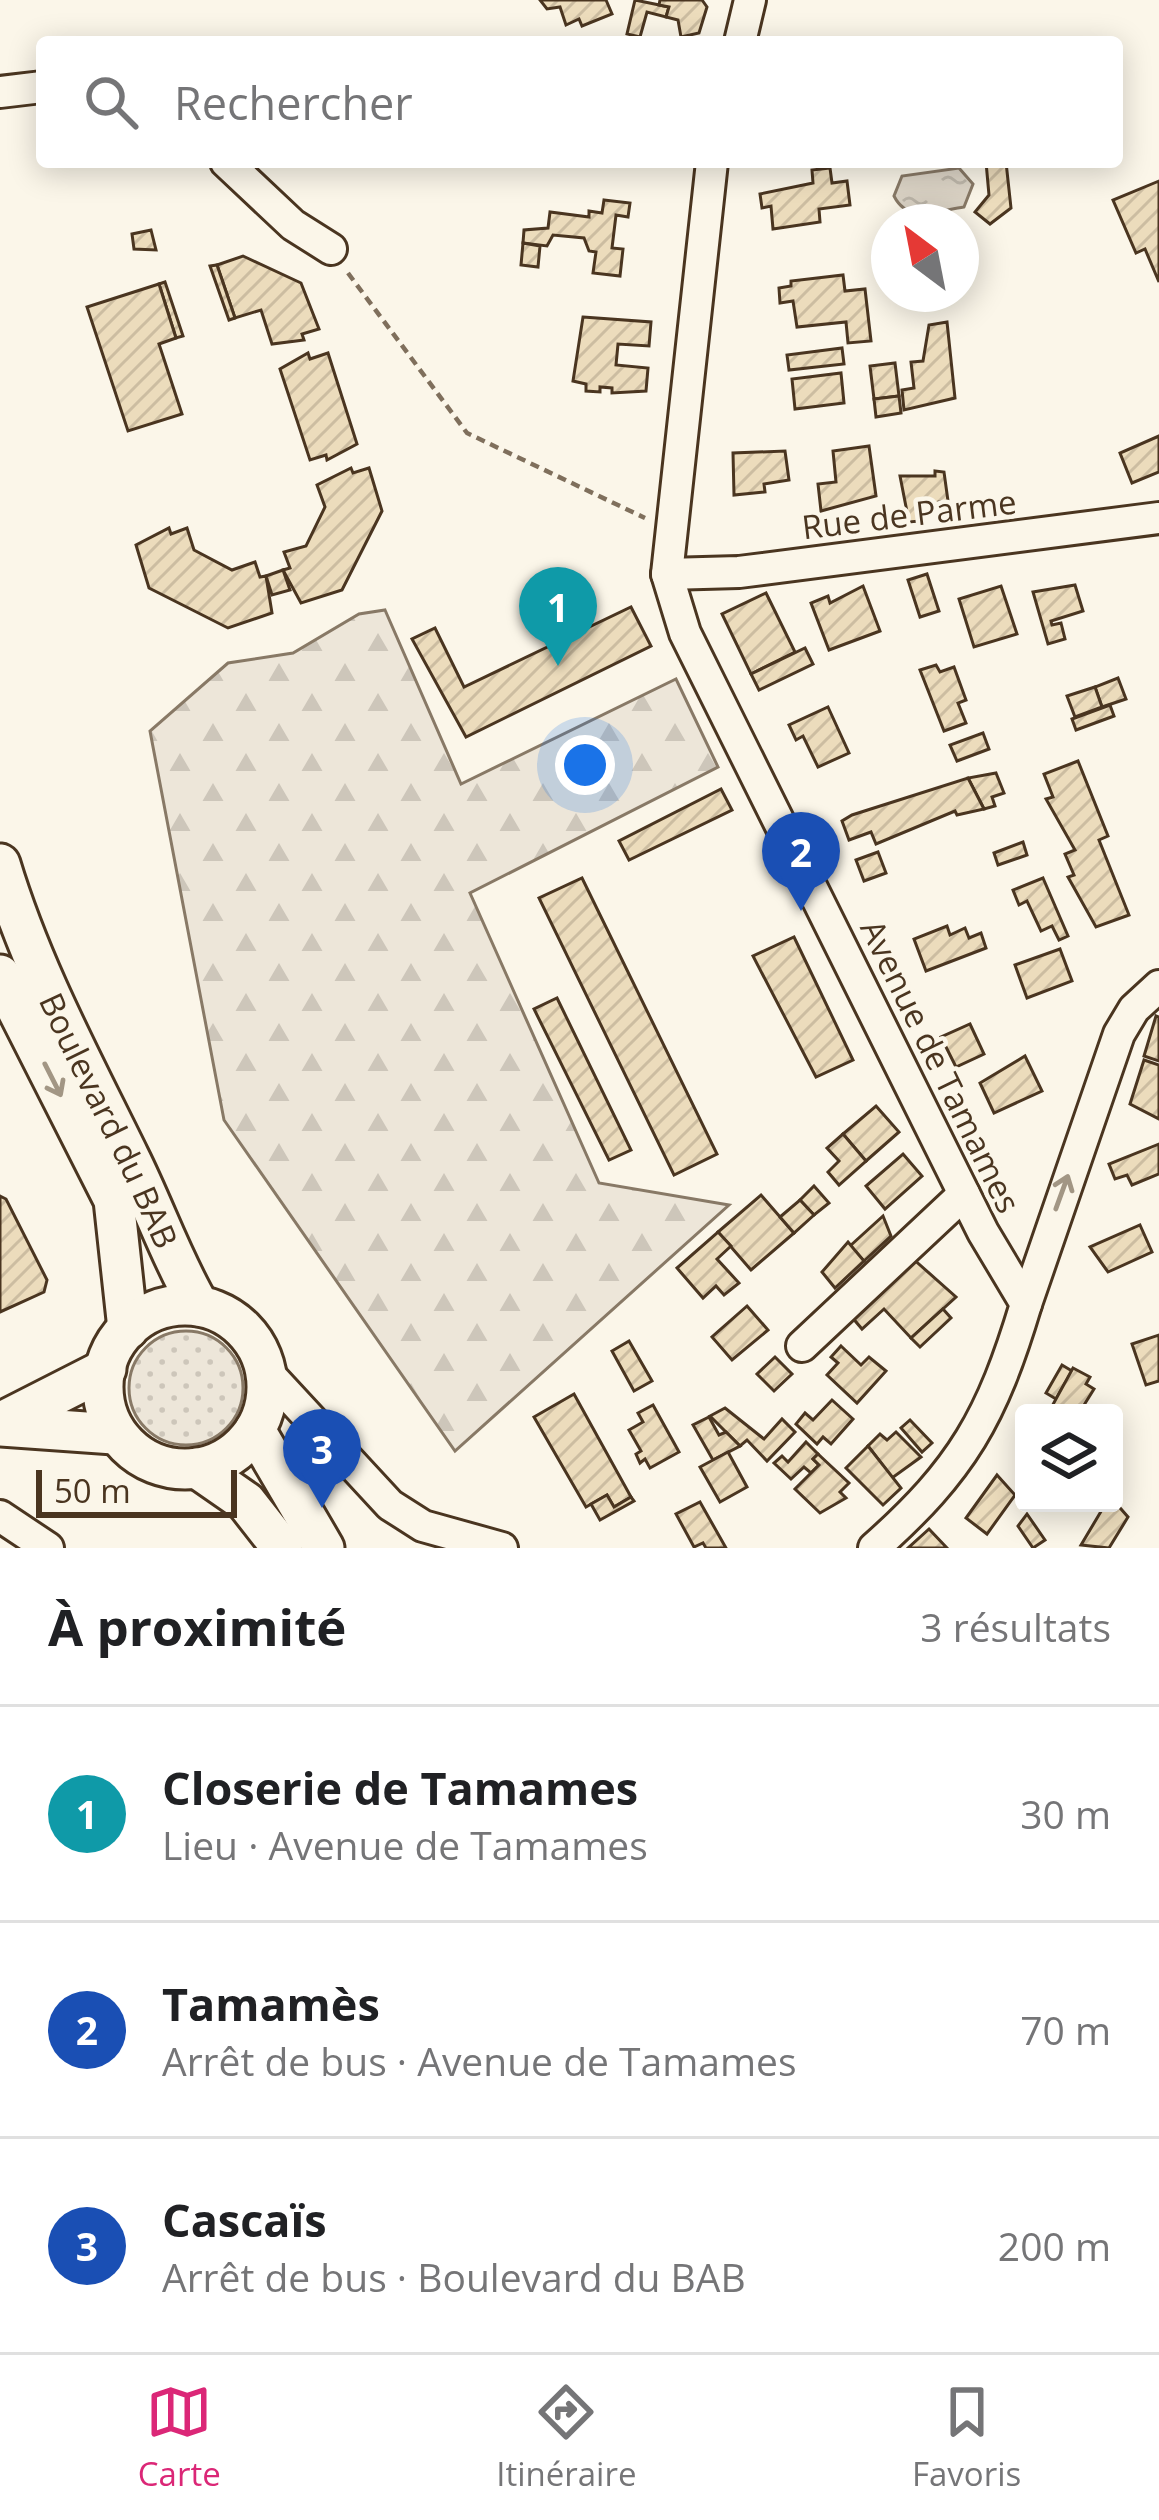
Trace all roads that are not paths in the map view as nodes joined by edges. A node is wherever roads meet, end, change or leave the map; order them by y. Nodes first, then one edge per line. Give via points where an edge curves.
1 (750, 0) edge
2 (741, 36) edge
3 (36, 88) edge
4 (0, 92) edge
5 (232, 168) edge
6 (711, 168) edge
7 (332, 249) road end
8 (1159, 518) edge
9 (668, 574) junction
10 (0, 864) edge
11 (0, 976) edge
12 (1159, 986) edge
13 (964, 1194) junction
14 (1026, 1304) junction
15 (200, 1306) junction
16 (128, 1329) junction
17 (802, 1346) dead end
18 (106, 1369) junction
19 (266, 1371) junction
20 (0, 1424) edge
21 (255, 1430) junction
22 (114, 1434) junction
23 (196, 1468) junction
24 (0, 1516) edge
25 (48, 1548) edge
26 (282, 1548) edge
27 (324, 1548) edge
28 (502, 1548) edge
29 (874, 1548) edge

1 - 2 street
3 - 4 street
5 - 7 street via 292,225
6 - 9 street, Avenue de Tamames
8 - 9 street, Rue de Parme via 740,572
9 - 13 street, Avenue de Tamames via 686,633
10 - 15 main road, Boulevard du BAB via 22,940
11 -> 16 main road, Boulevard du BAB via 114,1200
14 -> 12 street via 1119,1034
13 - 14 street, Avenue de Tamames
13 - 17 street
14 - 29 street via 980,1431 918,1509
15 - 16 main road via 161,1310
15 - 19 main road via 243,1328
16 - 18 main road
18 - 20 main road
18 - 22 main road via 103,1404
19 - 21 main road
19 - 28 street via 390,1505 454,1538
20 - 22 main road
21 - 23 main road via 220,1461
21 - 27 main road
22 - 23 main road via 149,1460
23 - 26 main road via 246,1502
24 - 25 street

